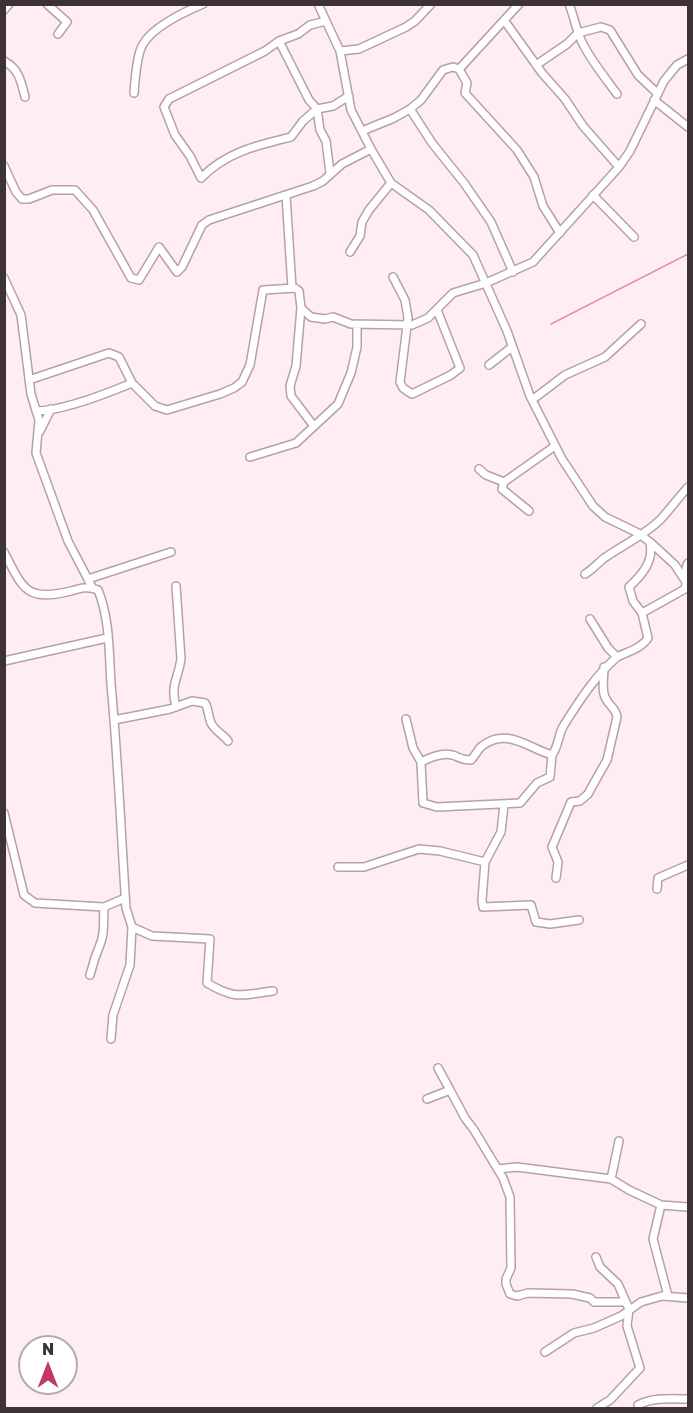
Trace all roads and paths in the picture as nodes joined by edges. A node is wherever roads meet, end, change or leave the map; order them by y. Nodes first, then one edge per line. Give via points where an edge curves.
1 (9, 4) edge
2 (47, 4) edge
3 (203, 4) edge
4 (318, 4) edge
5 (431, 4) edge
6 (519, 4) edge
7 (569, 4) edge
8 (4, 10) edge
9 (504, 20) junction
10 (326, 21) junction
11 (578, 33) junction
12 (58, 34) dead end
13 (279, 41) junction
14 (340, 51) junction
15 (688, 59) edge
16 (4, 61) edge
17 (536, 65) junction
18 (459, 69) junction
19 (134, 93) dead end
20 (617, 94) dead end
21 (349, 96) junction
22 (25, 97) dead end
23 (655, 97) junction
24 (317, 109) junction
25 (410, 109) junction
26 (688, 127) edge
27 (362, 131) junction
28 (371, 149) junction
29 (4, 166) edge
30 (619, 167) junction
31 (330, 173) junction
32 (392, 183) junction
33 (285, 195) junction
34 (593, 195) junction
35 (560, 233) junction
36 (634, 237) dead end
37 (350, 252) dead end
38 (513, 272) junction
39 (393, 277) dead end
40 (4, 278) edge
41 (486, 283) junction
42 (292, 288) junction
43 (301, 308) junction
44 (437, 310) junction
45 (357, 324) junction
46 (640, 324) dead end
47 (408, 325) junction
48 (512, 347) junction
49 (489, 364) dead end
50 (29, 380) junction
51 (132, 383) junction
52 (532, 400) junction
53 (51, 409) junction
54 (36, 411) junction
55 (313, 425) junction
56 (38, 435) junction
57 (555, 446) junction
58 (250, 457) dead end
59 (479, 469) dead end
60 (504, 482) junction
61 (688, 487) edge
62 (688, 493) edge
63 (679, 496) junction
64 (529, 511) dead end
65 (642, 536) junction
66 (650, 542) junction
67 (4, 552) edge
68 (171, 552) dead end
69 (688, 563) edge
70 (585, 574) dead end
71 (88, 579) junction
72 (688, 584) edge
73 (176, 586) dead end
74 (92, 587) junction
75 (642, 613) junction
76 (590, 619) dead end
77 (107, 638) junction
78 (617, 657) junction
79 (4, 661) edge
80 (604, 668) junction
81 (176, 707) junction
82 (406, 719) dead end
83 (114, 720) junction
84 (228, 741) dead end
85 (552, 755) junction
86 (421, 762) junction
87 (504, 805) junction
88 (4, 813) edge
89 (485, 862) junction
90 (688, 865) edge
91 (338, 867) dead end
92 (556, 878) dead end
93 (657, 889) dead end
94 (125, 897) junction
95 (104, 907) junction
96 (579, 920) dead end
97 (132, 927) junction
98 (90, 975) dead end
99 (273, 991) dead end
100 (111, 1039) dead end
101 (438, 1068) dead end
102 (450, 1090) junction
103 (427, 1099) dead end
104 (619, 1142) dead end
105 (498, 1169) junction
106 (611, 1179) junction
107 (661, 1205) junction
108 (688, 1207) edge
109 (596, 1257) dead end
110 (668, 1296) junction
111 (688, 1298) edge
112 (627, 1305) junction
113 (545, 1352) dead end
114 (688, 1399) edge
115 (638, 1405) dead end
116 (597, 1408) edge

1 - 8 street
2 - 12 street via 67,22
3 - 19 street via 166,23 145,41 140,50
4 - 10 street
5 - 14 street via 406,27 359,49
6 - 9 street
7 - 11 street
9 - 17 street
9 - 18 street
10 - 13 street
10 - 14 street
11 - 17 street
11 - 20 street
11 - 23 street via 601,27 610,30
13 - 24 street
13 - 24 street via 169,99 164,107 175,135 201,178 214,165 252,146 291,137
14 - 21 street
15 - 23 street via 677,65
16 - 22 street via 20,76
17 - 30 street
18 - 25 street via 443,70
18 - 35 street via 467,83 465,93 518,150
21 - 24 street via 333,106
21 - 27 street
23 - 26 street
23 - 30 street
24 - 31 street
25 - 27 street
25 - 38 street via 491,222
27 - 28 street
28 - 31 street
28 - 32 street
29 - 33 street via 22,199 52,190 75,190 93,210 131,278 139,280 159,247 177,272 201,225
30 - 34 street
31 - 33 street via 313,186
32 - 37 street via 369,210
32 - 41 street via 446,225 473,255
33 - 42 street
34 - 35 street
34 - 36 street
35 - 38 street via 533,262
38 - 41 street
39 - 47 street via 405,300
40 - 50 street via 21,315
41 - 44 street via 453,293
41 - 48 street
42 - 43 street via 299,291
42 - 51 street via 263,290 250,365 242,382 234,388 167,410 154,406
43 - 45 street via 312,317 333,317
43 - 55 street via 291,396
44 - 47 street
44 - 47 street via 460,368 412,394 400,382
45 - 47 street
45 - 55 street via 357,347 338,404
46 - 52 street via 605,357 565,375
48 - 49 street
48 - 52 street
50 - 51 street via 109,353 119,357
50 - 54 street
51 - 53 street
52 - 57 street
53 - 54 street
53 - 56 street
54 - 56 street
55 - 58 street via 296,443
56 - 71 street via 36,453 68,541
57 - 60 street
57 - 65 street via 593,506 605,517
59 - 60 street
60 - 64 street via 502,489
61 - 63 street
62 - 63 street
63 - 65 street
65 - 66 street
65 - 70 street
66 - 72 street via 675,565
66 - 75 street via 649,561 629,587
67 - 74 street via 24,586 36,594 46,596
68 - 71 street
69 - 72 street
71 - 74 street
72 - 75 street via 685,590
73 - 81 street via 181,659 173,694
74 - 77 street via 100,596
75 - 78 street via 646,642
76 - 78 street
77 - 79 street
77 - 83 street
78 - 80 street
80 - 85 street via 562,727
80 - 92 street via 604,694 617,717 607,760 588,794 571,802 556,836 552,847 558,862
81 - 83 street
81 - 84 street via 192,701 205,703 211,722
82 - 86 street
83 - 94 street
85 - 86 street via 522,741 497,738 481,746 471,760 445,754
85 - 87 street via 550,777 537,783 520,803
86 - 87 street via 423,803 437,807
87 - 89 street via 501,832
88 - 95 street via 24,895 35,903
89 - 91 street via 419,849 364,867
89 - 96 street via 483,907 531,905 536,922
90 - 93 street via 658,878
94 - 95 street
94 - 97 street
95 - 98 street via 101,942
97 - 99 street via 152,936 210,939 207,983 225,994
97 - 100 street via 130,965 113,1015
101 - 102 street
102 - 103 street
102 - 105 street
104 - 106 street
105 - 106 street via 517,1167
105 - 112 street via 511,1202 511,1268 506,1279 510,1294 572,1294 594,1302
106 - 107 street
107 - 108 street
107 - 110 street via 653,1239
109 - 112 street via 600,1268 618,1284
110 - 111 street
110 - 112 street
112 - 113 street via 621,1316 574,1334
112 - 116 street via 627,1326 640,1368
114 - 115 street via 645,1401

